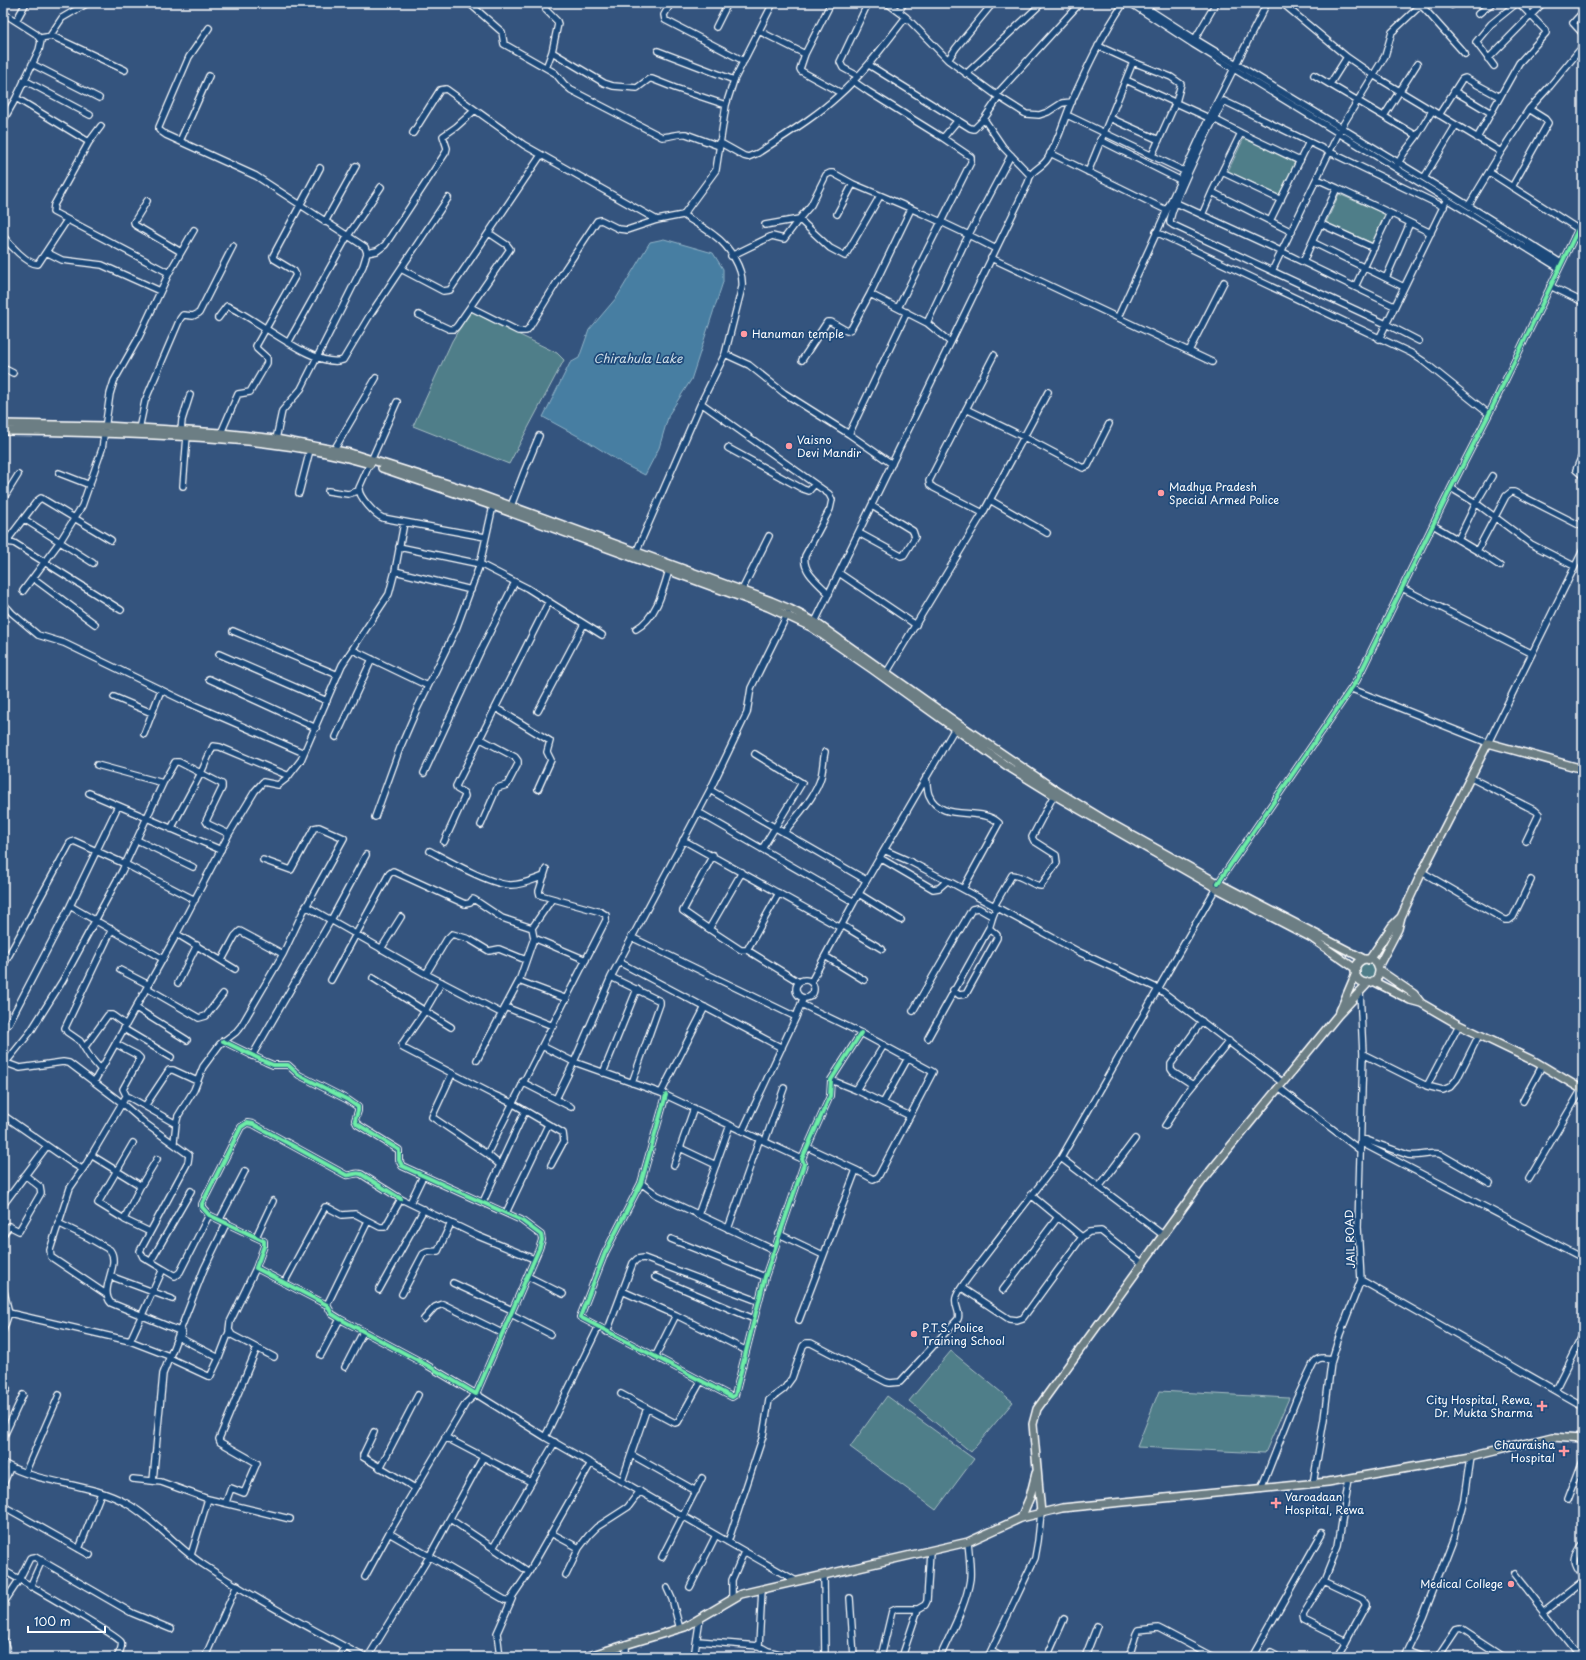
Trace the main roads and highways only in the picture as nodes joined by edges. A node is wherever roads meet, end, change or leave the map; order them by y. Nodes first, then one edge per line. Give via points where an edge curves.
1 (3, 424) edge
2 (105, 429) junction
3 (3, 431) edge
4 (370, 461) junction
5 (635, 555) junction
6 (789, 612) junction
7 (1583, 769) edge
8 (1217, 885) junction
9 (1401, 917) junction
10 (1367, 960) junction
11 (1378, 968) junction
12 (1356, 971) junction
13 (1371, 982) junction
14 (1421, 1003) junction
15 (1338, 1015) junction
16 (1583, 1089) edge
17 (1583, 1439) edge
18 (1036, 1471) junction
19 (1041, 1513) junction
20 (1021, 1518) junction
21 (585, 1657) edge

1 - 2 main road
2 - 3 main road
2 - 4 main road via 251,441
2 - 4 main road via 221,433 276,439 334,450
4 - 5 main road
4 - 5 main road via 511,506
5 - 6 main road via 768,607
5 - 6 main road via 742,590
6 - 8 main road via 1007,766 1054,795
6 - 8 main road via 815,622 1057,791
7 - 9 main road via 1488,743
8 - 10 main road
8 - 12 main road via 1310,937
9 - 10 main road
9 - 11 main road via 1398,929
10 - 11 main road via 1376,963
10 - 12 main road via 1359,963
11 - 13 main road via 1378,976
11 - 14 main road via 1414,994
12 - 13 main road via 1359,979
12 - 15 main road
13 - 14 main road
13 - 15 main road
14 - 16 main road
15 - 18 main road via 1203,1180 1038,1409 1033,1424
17 - 19 main road via 1552,1437 1470,1457 1313,1484 1062,1508
18 - 19 main road
18 - 20 main road via 1030,1498
19 - 20 main road
20 - 21 main road via 968,1542 741,1594 680,1629

